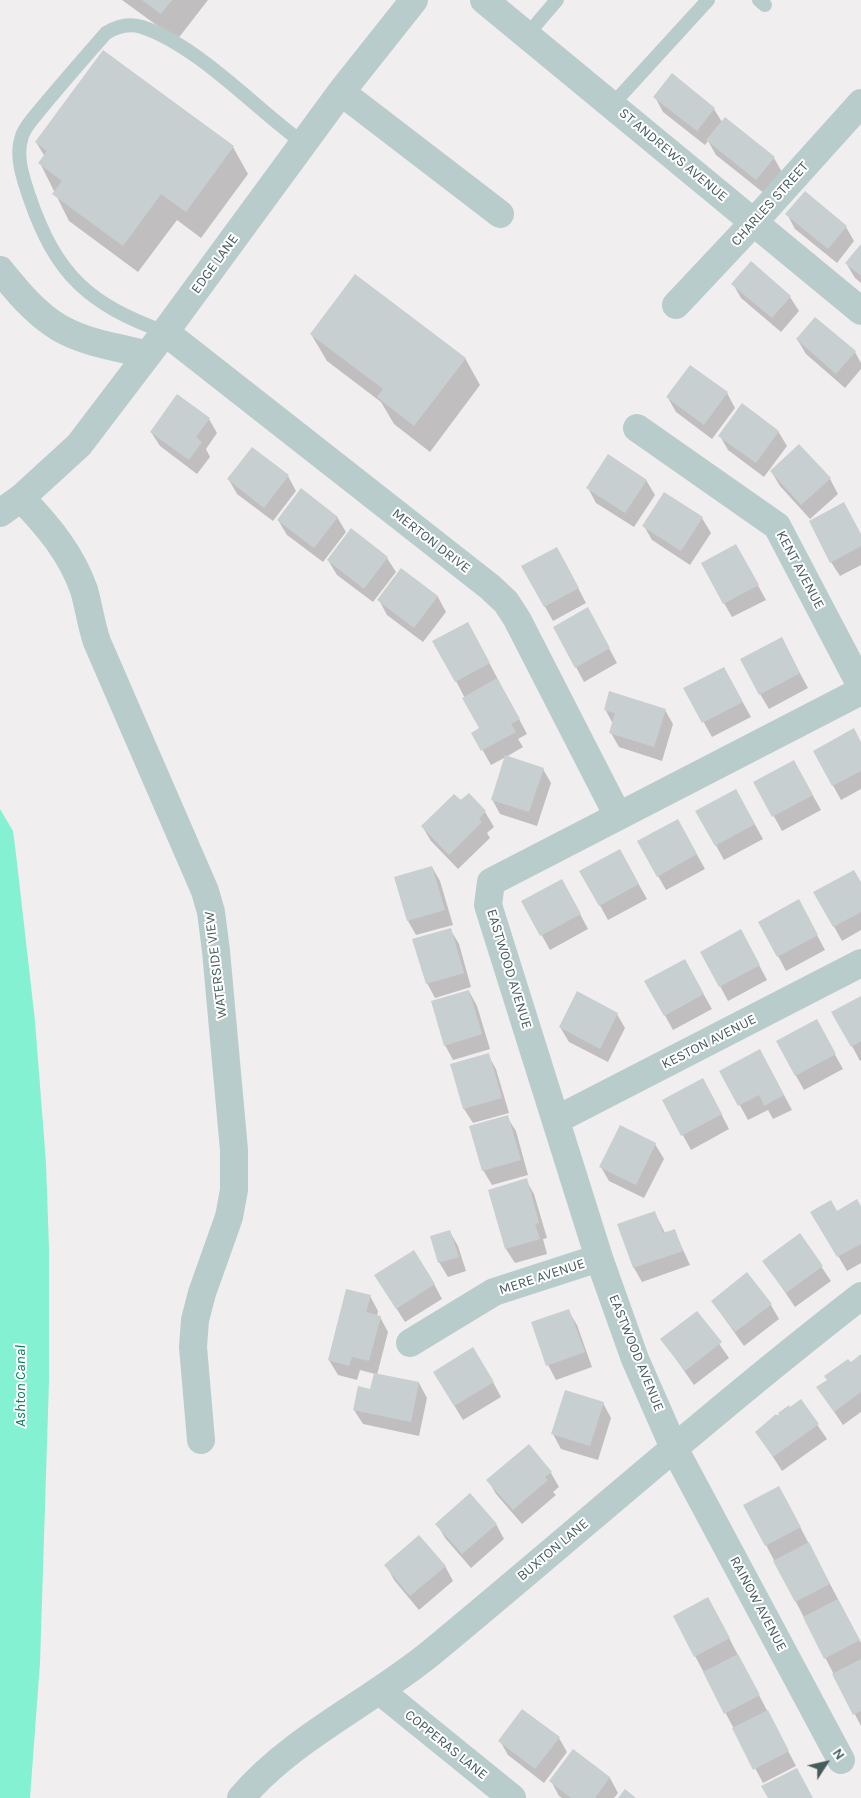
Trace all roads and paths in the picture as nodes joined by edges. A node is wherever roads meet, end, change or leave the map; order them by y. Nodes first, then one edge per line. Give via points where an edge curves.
1 (414, 0) edge
2 (484, 0) edge
3 (557, 0) edge
4 (708, 0) edge
5 (527, 35) junction
6 (341, 92) junction
7 (861, 103) edge
8 (612, 105) junction
9 (303, 143) junction
10 (500, 214) dead end
11 (754, 222) junction
12 (0, 270) edge
13 (676, 304) dead end
14 (861, 311) edge
15 (166, 332) junction
16 (148, 355) junction
17 (637, 428) dead end
18 (11, 505) edge
19 (861, 686) edge
20 (861, 691) edge
21 (618, 816) junction
22 (861, 963) edge
23 (556, 1120) junction
24 (599, 1258) junction
25 (861, 1296) edge
26 (410, 1343) dead end
27 (201, 1440) dead end
28 (674, 1448) junction
29 (380, 1691) junction
30 (841, 1760) dead end
31 (241, 1798) edge
32 (512, 1798) edge

1 - 6 street, EDGE LANE
2 - 5 street, ST ANDREWS AVENUE
3 - 5 lane
4 - 8 lane
5 - 8 street, ST ANDREWS AVENUE
6 - 9 street, EDGE LANE
6 - 10 street
7 - 11 street, CHARLES STREET
8 - 11 street, ST ANDREWS AVENUE
9 - 15 street, EDGE LANE
9 - 15 lane via 195,56 141,26 120,26 106,33 36,115 22,135 21,172 48,241 70,276 98,300 122,315
11 - 13 street, CHARLES STREET
11 - 14 street, ST ANDREWS AVENUE
12 - 16 street via 41,315 59,328
15 - 16 street, EDGE LANE
15 - 21 street, MERTON DRIVE via 506,602
16 - 18 street, EDGE LANE via 79,445
17 - 19 street, KENT AVENUE via 777,526
18 - 27 street, WATERSIDE VIEW via 45,523 69,555 84,592 97,642 195,866 211,912 232,1130 234,1190 229,1217 195,1320 193,1347
20 - 21 street, EASTWOOD AVENUE
21 - 23 street, EASTWOOD AVENUE via 491,882 488,905
22 - 23 street, KESTON AVENUE
23 - 24 street, EASTWOOD AVENUE
24 - 26 street, MERE AVENUE via 494,1292
24 - 28 street, EASTWOOD AVENUE via 635,1359
25 - 28 street, BUXTON LANE
28 - 29 street, BUXTON LANE via 430,1654
28 - 30 street, RAINOW AVENUE
29 - 31 street, BUXTON LANE via 271,1766
29 - 32 street, COPPERAS LANE

